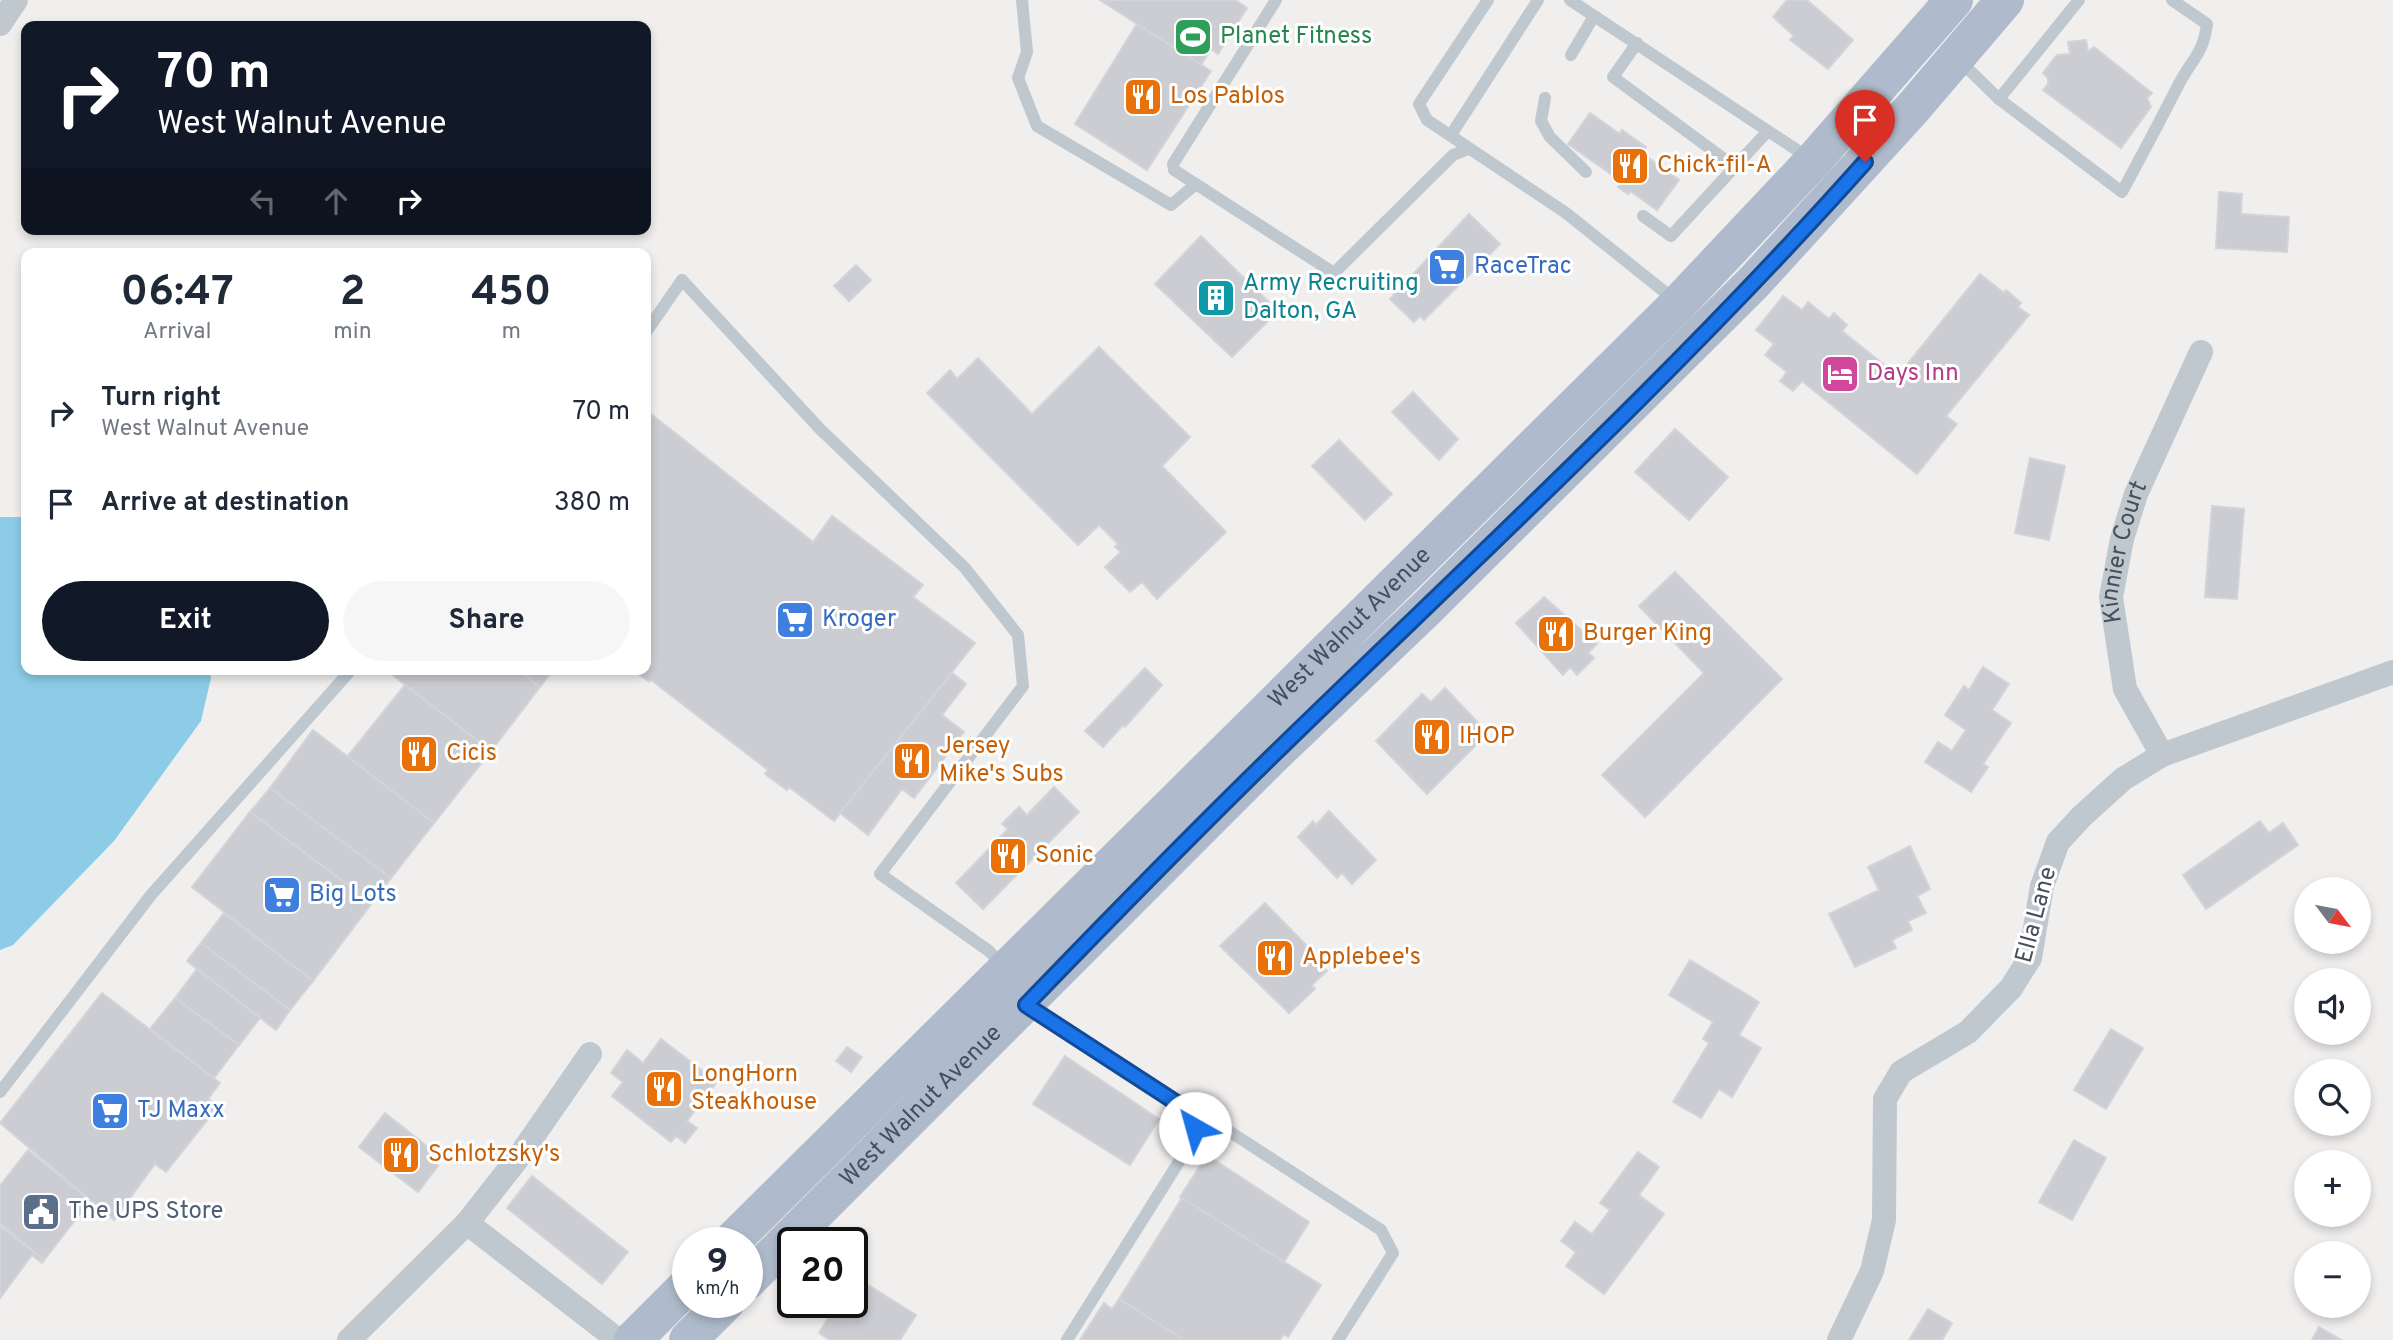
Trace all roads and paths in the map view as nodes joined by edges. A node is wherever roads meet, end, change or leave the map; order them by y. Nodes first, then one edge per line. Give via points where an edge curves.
1 (16, 0) edge
2 (1022, 0) edge
3 (1276, 0) edge
4 (1488, 0) edge
5 (1538, 0) edge
6 (1570, 0) edge
7 (1954, 0) edge
8 (2005, 0) edge
9 (2079, 0) edge
10 (2172, 0) edge
11 (1594, 16) junction
12 (0, 24) edge
13 (1637, 43) junction
14 (1571, 55) dead end
15 (1956, 58) junction
16 (1545, 98) dead end
17 (1999, 99) junction
18 (1767, 132) junction
19 (1451, 135) junction
20 (1469, 149) junction
21 (1813, 162) junction
22 (1735, 167) junction
23 (1586, 172) dead end
24 (1196, 184) junction
25 (1643, 216) dead end
26 (1679, 303) junction
27 (651, 325) edge
28 (1710, 327) junction
29 (2202, 352) dead end
30 (2393, 671) edge
31 (347, 675) edge
32 (2162, 755) junction
33 (1021, 987) junction
34 (590, 1054) dead end
35 (0, 1092) edge
36 (1195, 1128) junction
37 (467, 1223) junction
38 (748, 1227) edge
39 (763, 1264) edge
40 (672, 1302) edge
41 (710, 1318) edge
42 (349, 1340) edge
43 (618, 1340) edge
44 (633, 1340) edge
45 (688, 1340) edge
46 (1067, 1340) edge
47 (1338, 1340) edge
48 (1839, 1340) edge

1 - 12 street
2 - 24 lane via 1027,52 1018,78 1037,126 1171,205
3 - 24 lane via 1173,164 1174,170
4 - 19 lane via 1419,104 1427,120
5 - 19 lane
6 - 11 lane
7 - 21 main road, West Walnut Avenue
8 - 15 main road, West Walnut Avenue
9 - 17 lane
10 - 17 lane via 2207,24 2205,38 2200,55 2185,73 2122,192
11 - 13 lane
11 - 14 lane
13 - 18 lane
13 - 22 lane via 1613,77
15 - 17 lane
15 - 28 main road, West Walnut Avenue via 1834,197
16 - 23 lane via 1541,121 1550,137
18 - 21 lane
18 - 22 lane
19 - 20 lane
20 - 24 lane via 1452,155 1334,273
20 - 26 lane via 1566,213
21 - 26 main road, West Walnut Avenue
22 - 25 lane via 1671,236
26 - 28 street
26 - 33 main road, West Walnut Avenue
27 - 33 lane via 682,280 820,429 965,568 1018,635 1023,687 880,874 989,951
28 - 33 main road, West Walnut Avenue via 1428,607
29 - 32 street, Kinnier Court via 2136,494 2111,597 2125,689
30 - 32 street, Ella Lane
31 - 35 lane via 150,895
32 - 48 street, Ella Lane via 2123,779 2058,842 2042,886 2030,958 2011,988 1968,1032 1901,1072 1885,1099 1884,1220 1872,1271
33 - 36 lane via 1186,1109
33 - 38 main road, West Walnut Avenue
33 - 39 main road, West Walnut Avenue
34 - 37 street
36 - 46 lane via 1192,1141
36 - 47 lane via 1212,1120 1381,1230 1393,1253
37 - 42 street
37 - 43 street
40 - 44 main road
41 - 45 main road

